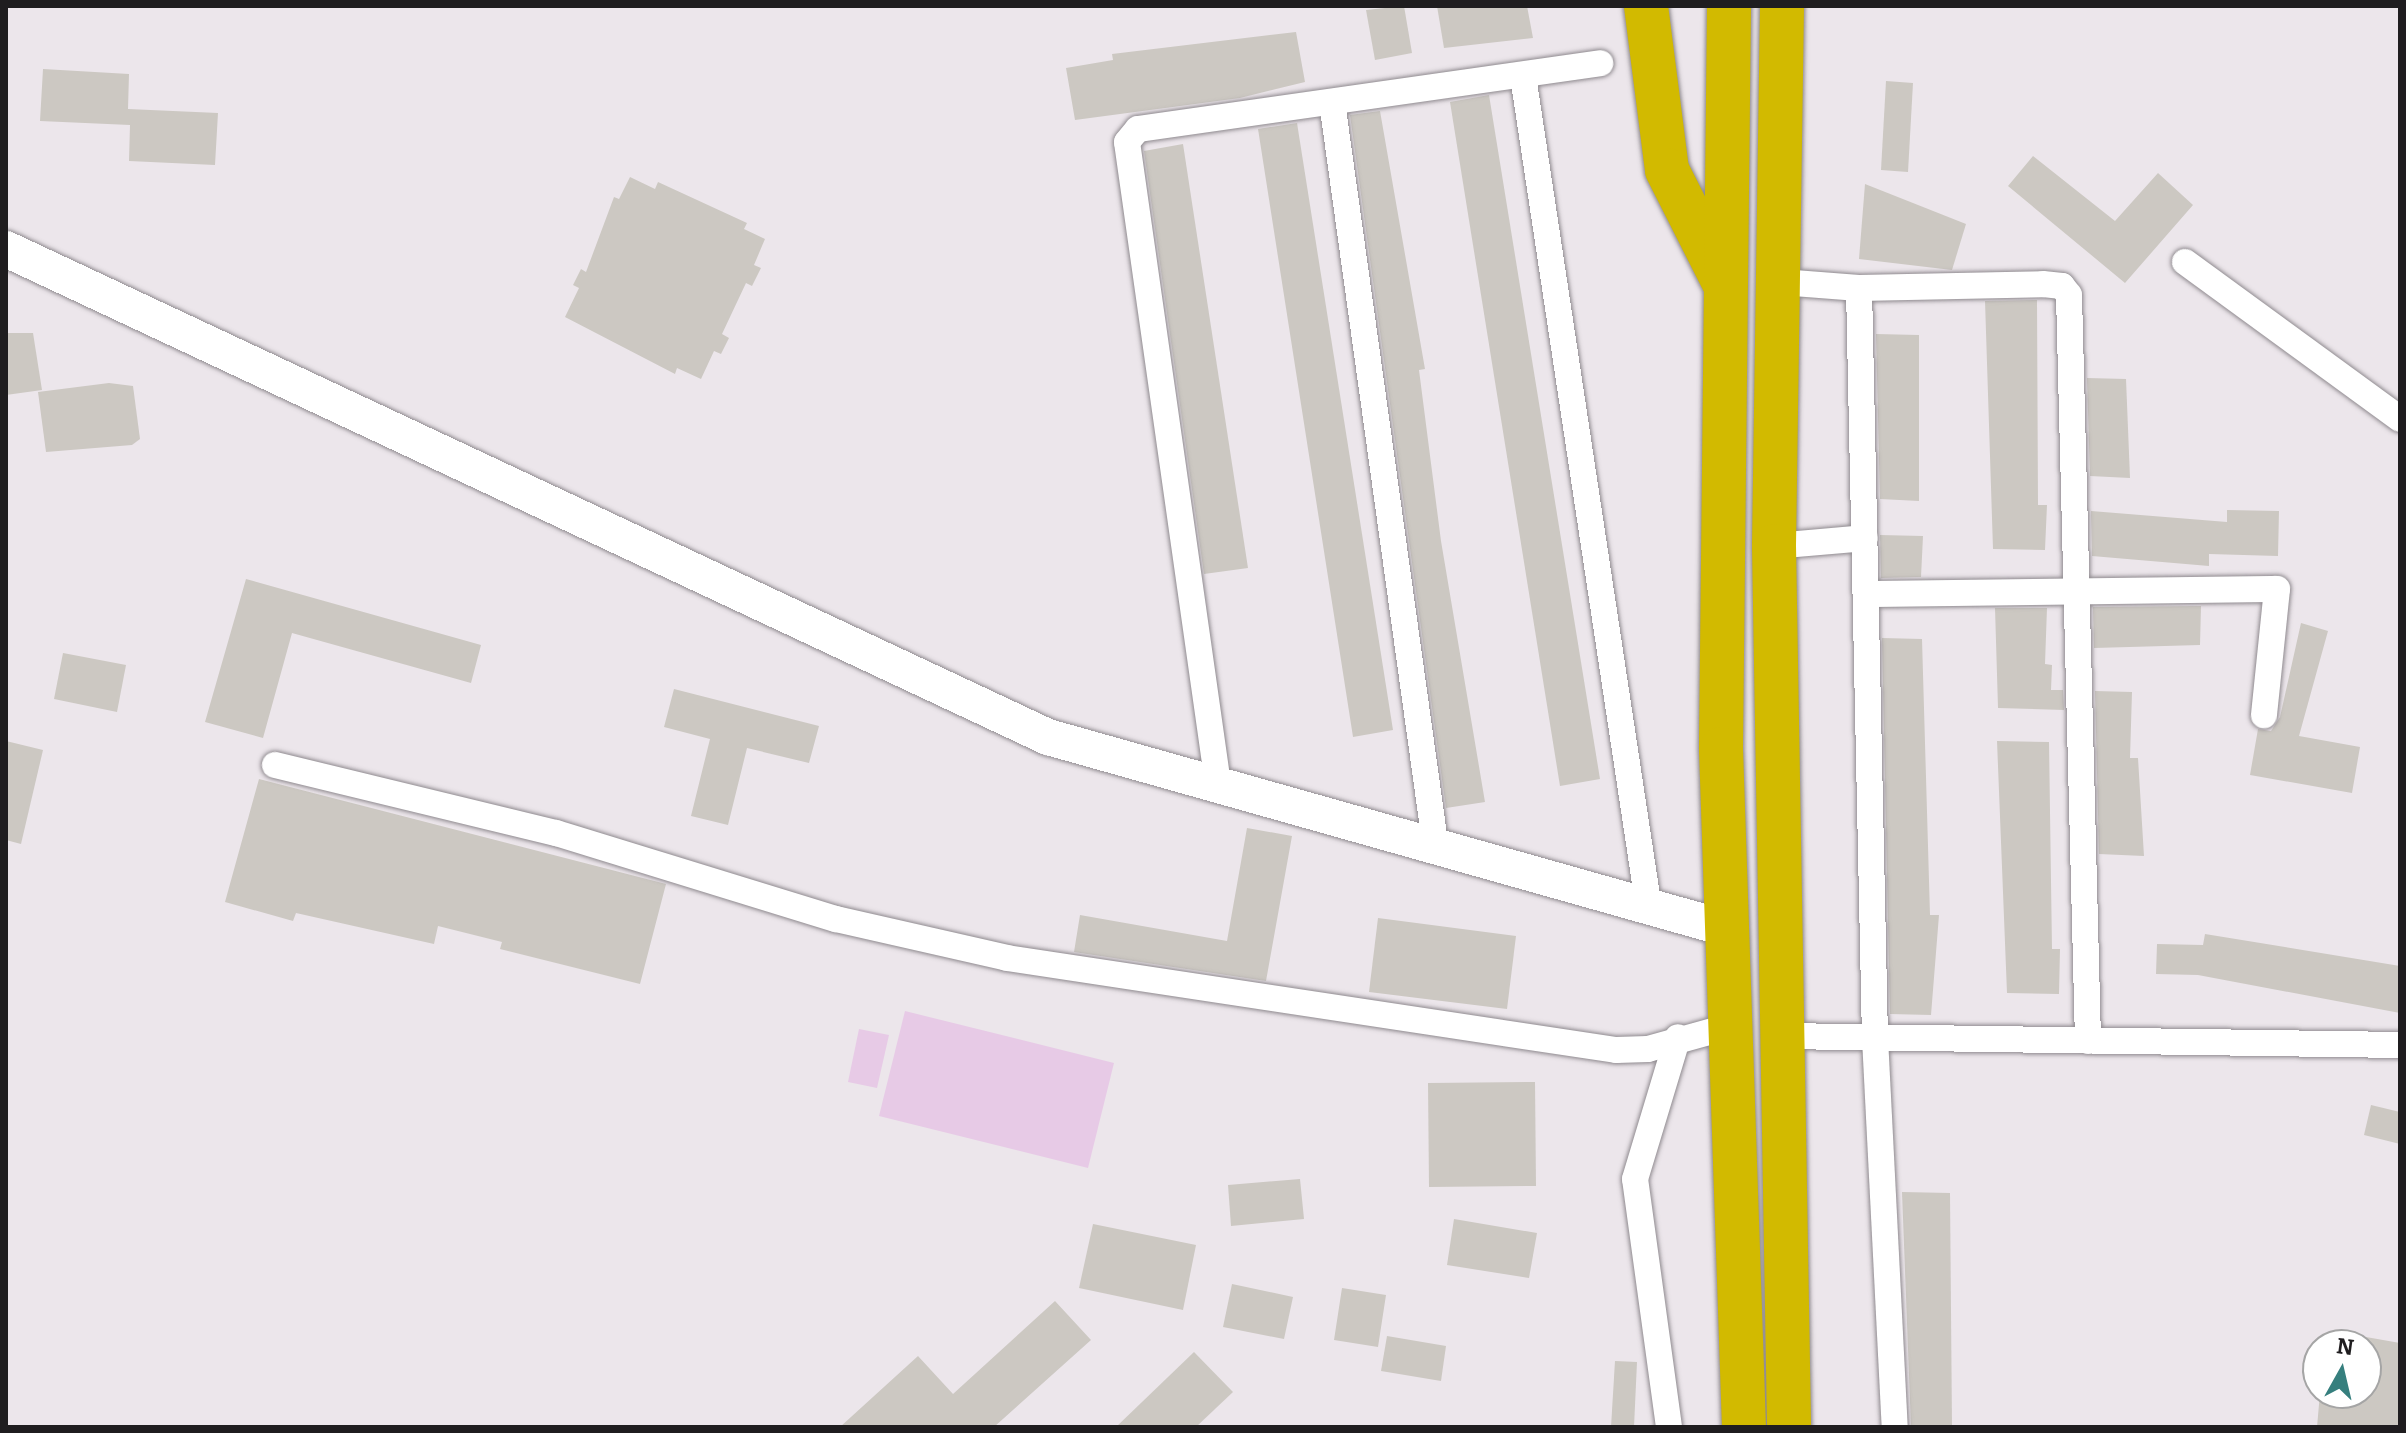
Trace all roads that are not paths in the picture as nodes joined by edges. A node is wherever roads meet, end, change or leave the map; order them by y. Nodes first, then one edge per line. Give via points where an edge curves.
1 (1646, 6) edge
2 (1729, 6) edge
3 (1782, 6) edge
4 (1805, 6) edge
5 (1600, 63) dead end
6 (1523, 76) junction
7 (1332, 102) junction
8 (6, 249) edge
9 (2185, 262) dead end
10 (1781, 282) junction
11 (1726, 286) junction
12 (1859, 288) junction
13 (2400, 419) edge
14 (1865, 538) junction
15 (1774, 546) junction
16 (2078, 592) junction
17 (1867, 594) junction
18 (2264, 715) dead end
19 (275, 765) dead end
20 (1218, 784) junction
21 (1435, 842) junction
22 (1649, 909) junction
23 (1725, 928) junction
24 (1727, 1027) junction
25 (1781, 1036) junction
26 (1678, 1037) junction
27 (1875, 1038) junction
28 (2088, 1041) junction
29 (2400, 1045) edge
30 (1669, 1427) edge
31 (1744, 1427) edge
32 (1789, 1427) edge
33 (1895, 1427) edge

1 - 11 highway via 1667,170
2 - 11 highway
3 - 10 highway
4 - 10 highway
5 - 6 street
6 - 7 street
6 - 22 street
7 - 20 street via 1138,129 1124,154
7 - 21 street
8 - 20 street via 1048,737
9 - 13 street
10 - 12 street
10 - 15 highway
11 - 23 highway
12 - 14 street
12 - 16 street via 2062,286 2069,295
14 - 15 street
14 - 17 street
15 - 25 highway
16 - 17 street
16 - 18 street via 2277,589
16 - 28 street
17 - 27 street
19 - 26 street via 556,833 836,919 1007,958 1616,1050 1648,1049
20 - 21 street via 1333,822
21 - 22 street
22 - 23 street
23 - 24 highway
24 - 26 street
24 - 31 highway
25 - 27 street
25 - 32 highway
26 - 30 street via 1635,1179
27 - 28 street
27 - 33 street
28 - 29 street

